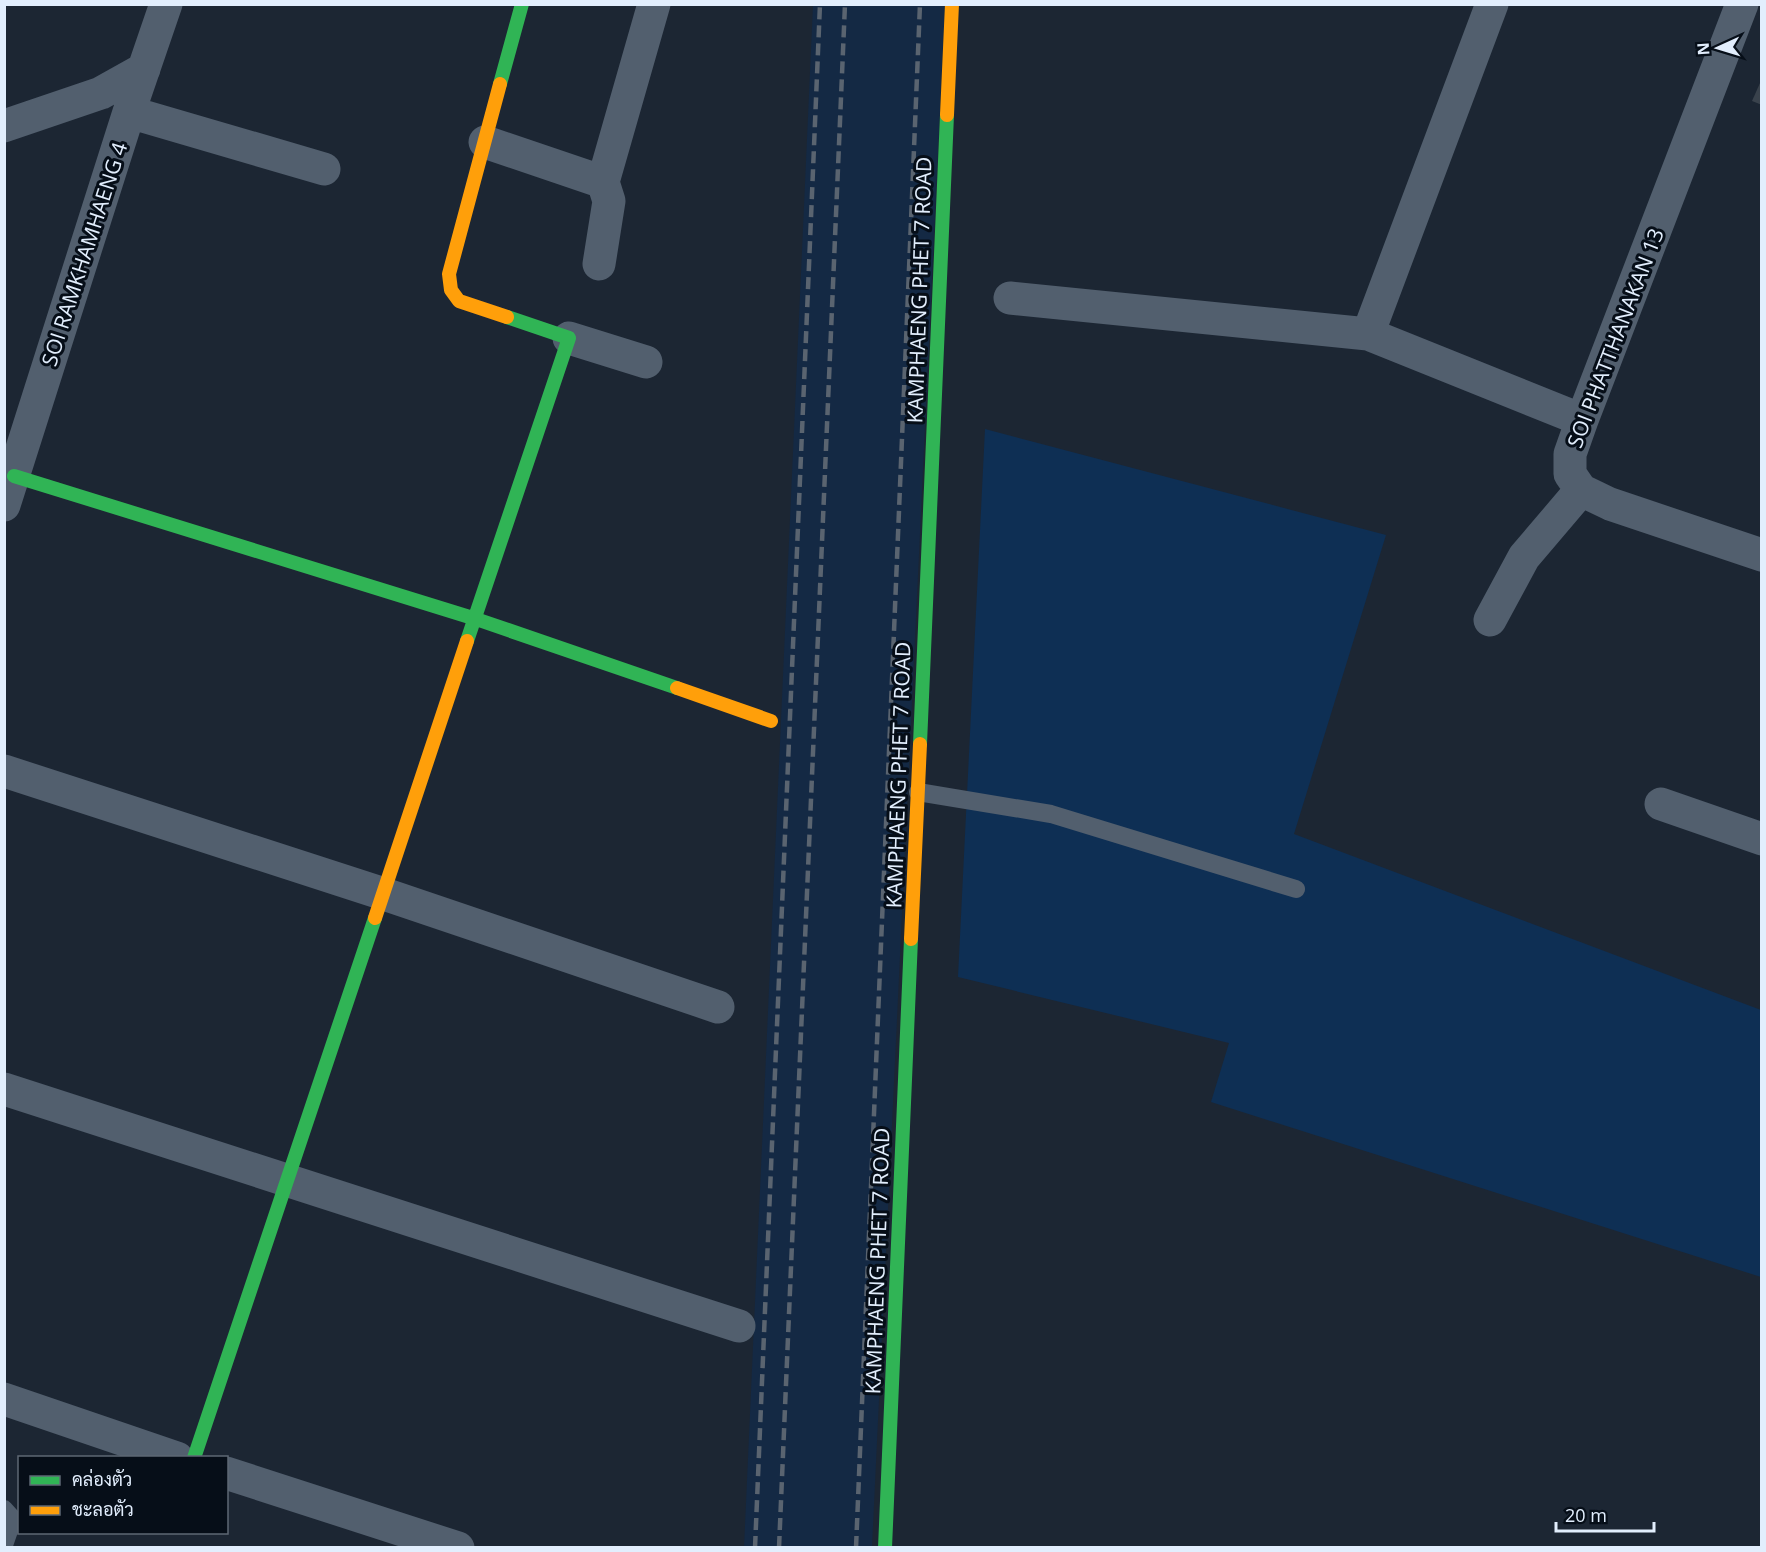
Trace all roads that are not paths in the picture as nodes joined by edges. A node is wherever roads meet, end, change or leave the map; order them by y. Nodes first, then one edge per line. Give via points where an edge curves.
1 (166, 4) edge
2 (522, 4) edge
3 (654, 4) edge
4 (952, 4) edge
5 (1492, 4) edge
6 (1742, 4) edge
7 (144, 69) junction
8 (129, 112) junction
9 (4, 126) edge
10 (485, 142) junction
11 (324, 169) dead end
12 (603, 182) junction
13 (599, 264) dead end
14 (1010, 298) dead end
15 (1368, 334) junction
16 (569, 338) junction
17 (646, 362) dead end
18 (1582, 420) junction
19 (9, 490) edge
20 (1581, 490) junction
21 (1761, 555) edge
22 (476, 619) junction
23 (1490, 620) dead end
24 (771, 721) dead end
25 (4, 771) edge
26 (918, 792) junction
27 (1662, 804) dead end
28 (1761, 839) edge
29 (1296, 889) dead end
30 (384, 894) junction
31 (718, 1007) dead end
32 (4, 1089) edge
33 (288, 1181) junction
34 (739, 1326) dead end
35 (4, 1399) edge
36 (171, 1456) edge
37 (195, 1456) edge
38 (228, 1474) edge
39 (4, 1509) edge
40 (411, 1540) edge
41 (4, 1545) edge
42 (458, 1548) edge
43 (885, 1548) edge

1 - 7 street, SOI RAMKHAMHAENG 4
2 - 10 street
3 - 12 street
4 - 26 street, KAMPHAENG PHET 7 ROAD
5 - 15 street
6 - 18 street, SOI PHATTHANAKAN 13
7 - 8 street, SOI RAMKHAMHAENG 4
7 - 9 street via 101,93
8 - 11 street
8 - 19 street, SOI RAMKHAMHAENG 4
10 - 12 street
10 - 16 street via 450,274 451,290 459,301
12 - 13 street via 609,201
14 - 15 street
15 - 18 street
16 - 17 street
16 - 22 street
18 - 20 street, SOI PHATTHANAKAN 13 via 1569,454 1570,474
19 - 22 street
20 - 21 street via 1610,504
20 - 23 street via 1524,557
22 - 24 street
22 - 30 street
25 - 30 street
26 - 29 lane via 1051,814
26 - 43 street, KAMPHAENG PHET 7 ROAD
27 - 28 street
30 - 31 street
30 - 33 street
32 - 33 street
33 - 34 street
33 - 37 street
35 - 36 street
38 - 40 street
39 - 41 lane via 13,1520
40 - 42 street

